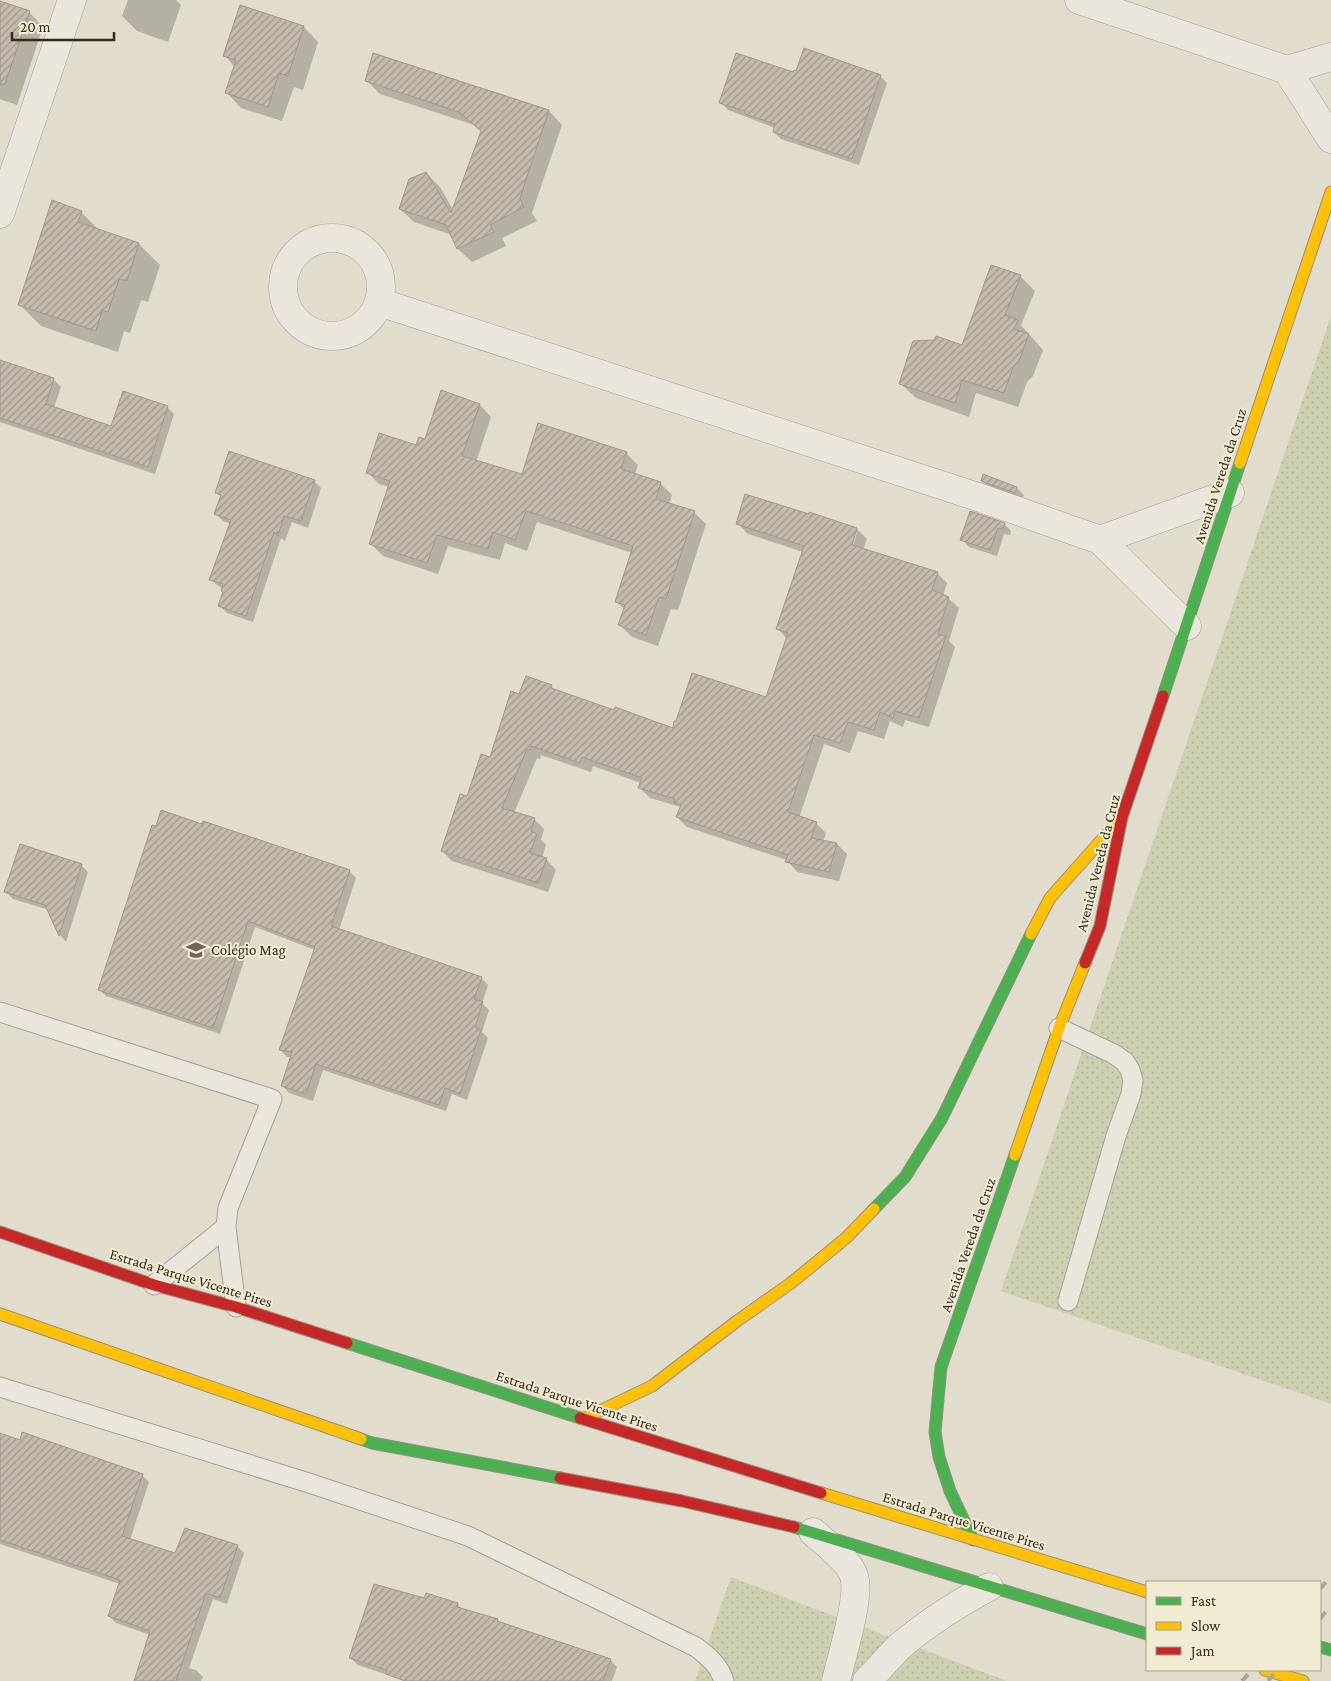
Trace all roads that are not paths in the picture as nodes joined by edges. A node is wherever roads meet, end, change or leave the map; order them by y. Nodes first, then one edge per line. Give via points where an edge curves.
1 (72, 0) edge
2 (1079, 0) edge
3 (1331, 57) edge
4 (1288, 70) junction
5 (1331, 139) edge
6 (1331, 192) edge
7 (0, 214) edge
8 (379, 302) junction
9 (1230, 493) junction
10 (1100, 540) junction
11 (1187, 626) junction
12 (1122, 817) junction
13 (0, 1012) edge
14 (1059, 1028) junction
15 (226, 1226) junction
16 (0, 1232) edge
17 (154, 1285) junction
18 (1068, 1301) dead end
19 (236, 1307) junction
20 (0, 1314) edge
21 (0, 1387) edge
22 (583, 1419) junction
23 (812, 1532) junction
24 (973, 1540) junction
25 (989, 1587) junction
26 (1146, 1592) edge
27 (1146, 1634) edge
28 (1268, 1671) edge
29 (724, 1681) edge
30 (836, 1681) edge
31 (867, 1681) edge
32 (1303, 1681) edge

1 - 7 street
2 - 4 street
3 - 4 street
4 - 5 street
6 - 9 main road, Avenida Vereda da Cruz
8 - 8 street via 372,316 361,326 332,336 317,333 292,316 276,268 318,240 348,240 362,247 372,258 379,272
8 - 10 street via 978,497
9 - 10 street
9 - 11 main road, Avenida Vereda da Cruz
10 - 11 street
11 - 12 main road, Avenida Vereda da Cruz
12 - 14 main road, Avenida Vereda da Cruz via 1100,926
12 - 22 main road via 1050,898 942,1118 906,1177 846,1238 792,1283 652,1386
13 - 15 lane via 272,1099 228,1208
14 - 18 lane via 1114,1054 1125,1062 1133,1080
14 - 24 main road, Avenida Vereda da Cruz via 941,1367 935,1432 939,1458
15 - 17 lane
15 - 19 lane
16 - 17 main road, Estrada Parque Vicente Pires
17 - 19 main road, Estrada Parque Vicente Pires
19 - 22 main road, Estrada Parque Vicente Pires
20 - 23 main road via 372,1443 682,1501
21 - 29 lane via 468,1536 696,1647 713,1660
22 - 24 main road, Estrada Parque Vicente Pires
23 - 25 main road
23 - 30 street via 847,1563 854,1576 856,1594
24 - 26 main road, Estrada Parque Vicente Pires
25 - 27 main road
25 - 31 street via 928,1624
28 - 32 main road

